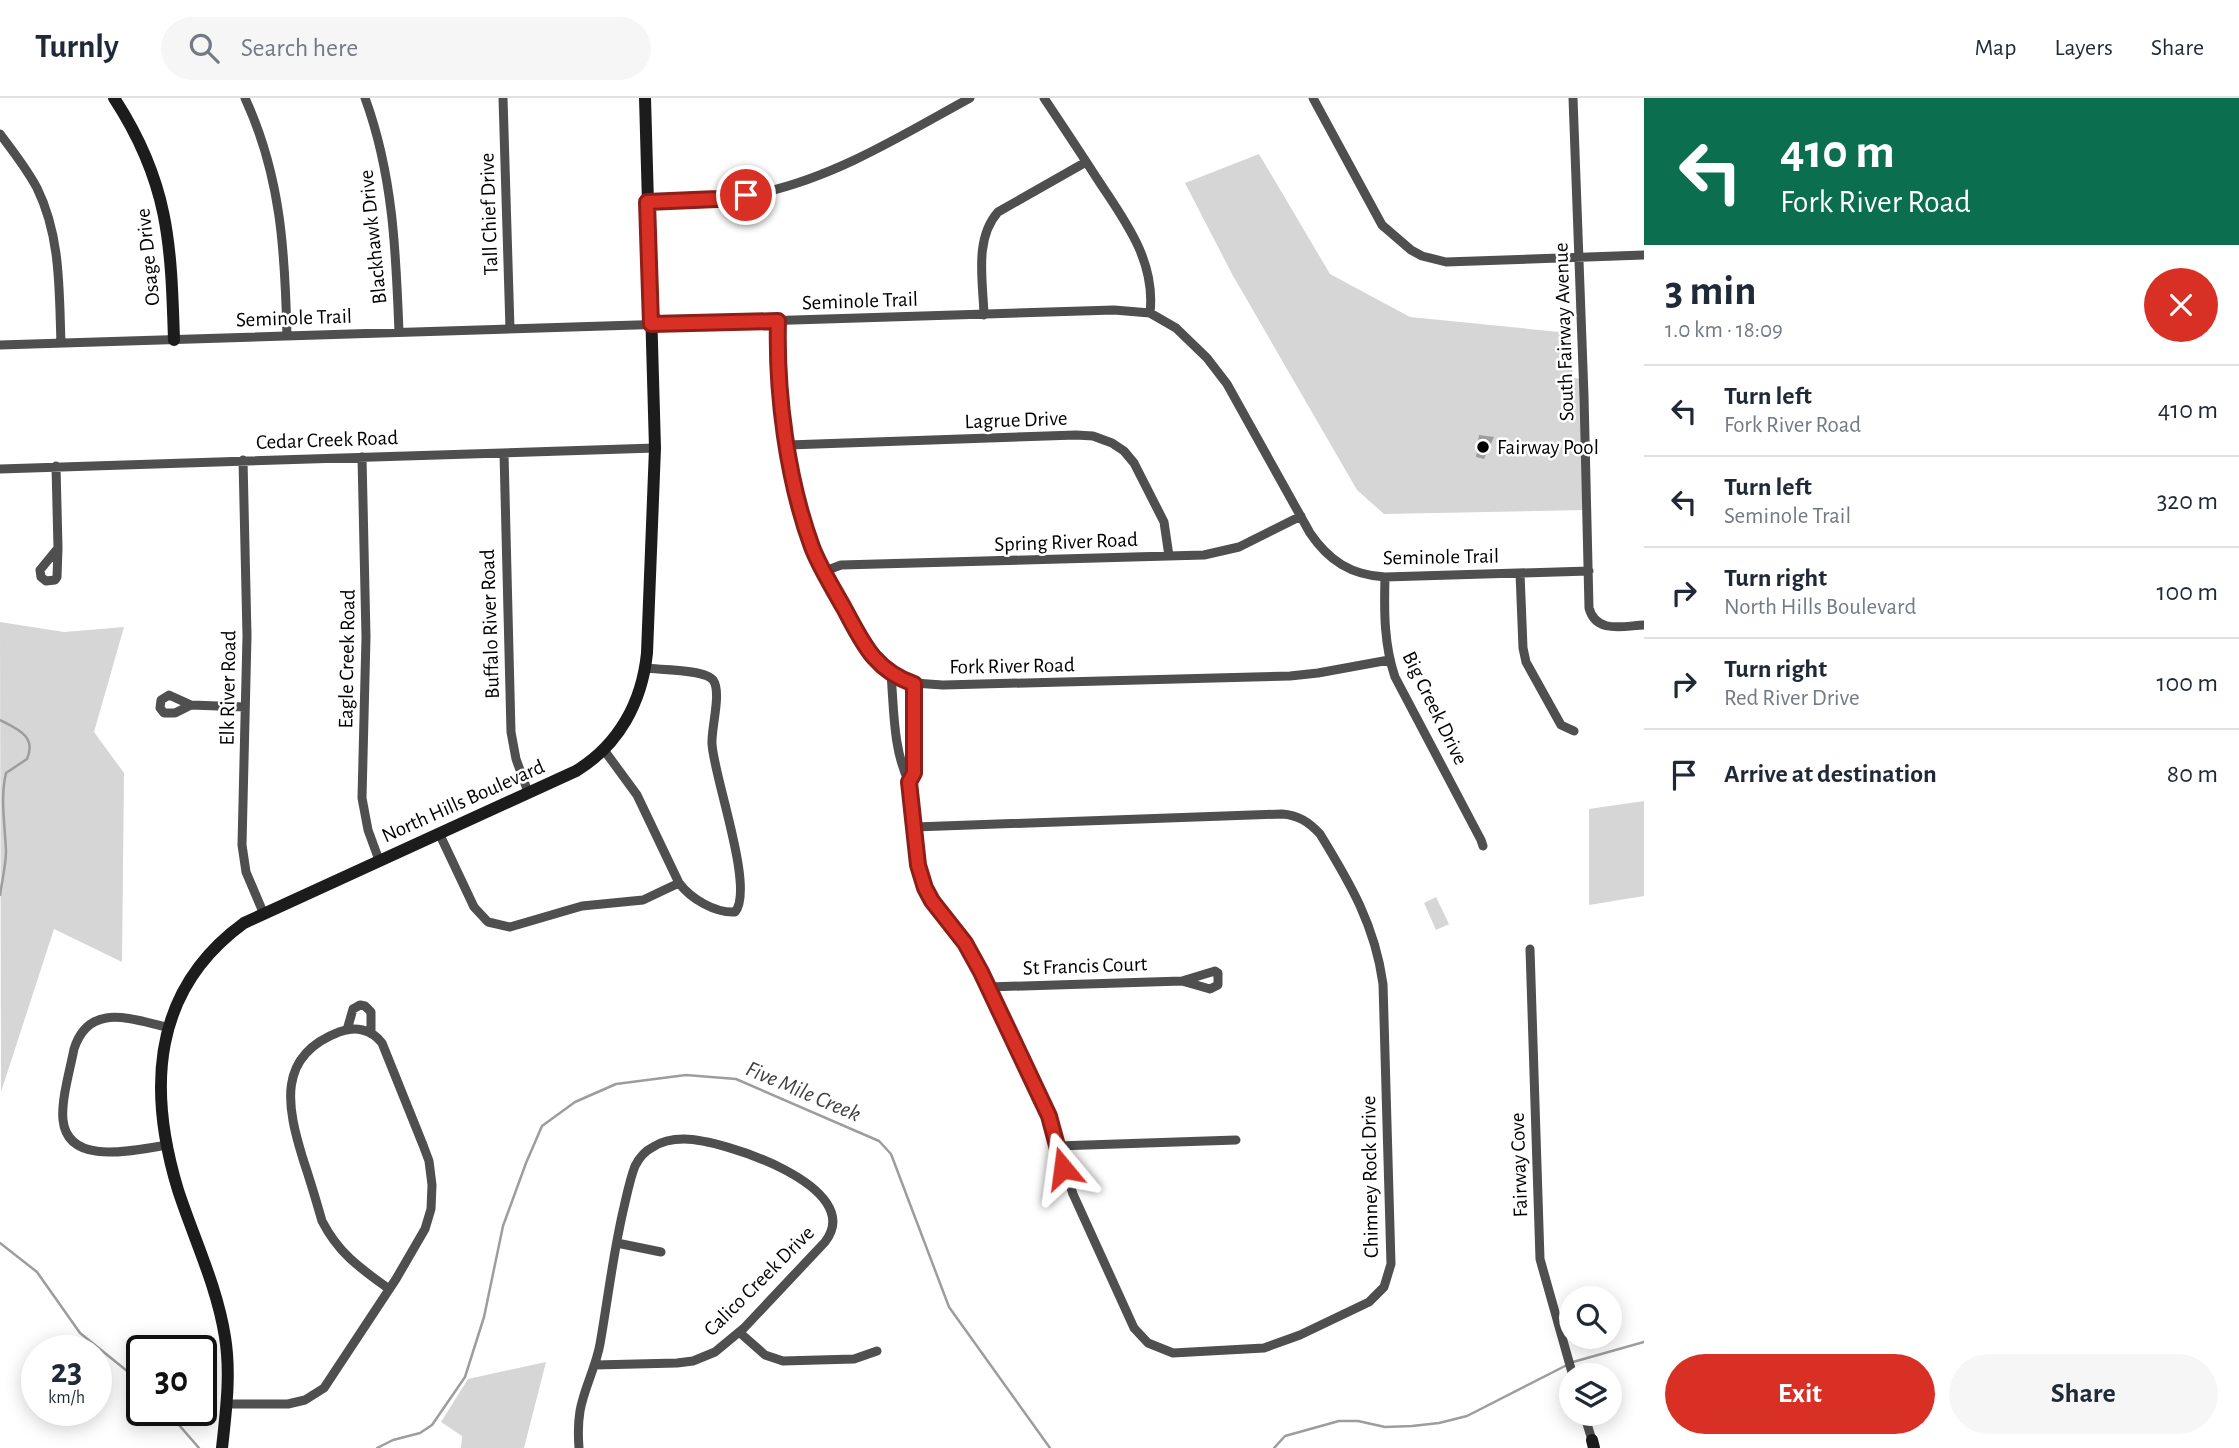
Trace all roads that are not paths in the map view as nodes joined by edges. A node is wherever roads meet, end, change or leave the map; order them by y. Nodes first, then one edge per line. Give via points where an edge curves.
1 (114, 98) edge
2 (245, 98) edge
3 (365, 98) edge
4 (503, 98) edge
5 (645, 98) edge
6 (970, 98) edge
7 (1044, 98) edge
8 (1313, 98) edge
9 (1573, 98) edge
10 (0, 134) edge
11 (1086, 162) junction
12 (647, 202) junction
13 (1644, 255) edge
14 (1578, 256) junction
15 (1150, 313) junction
16 (984, 315) junction
17 (778, 321) junction
18 (651, 324) junction
19 (510, 329) junction
20 (399, 332) junction
21 (287, 336) junction
22 (174, 340) junction
23 (61, 343) junction
24 (0, 345) edge
25 (788, 445) junction
26 (655, 448) junction
27 (504, 453) junction
28 (362, 457) junction
29 (243, 460) junction
30 (56, 466) junction
31 (0, 470) edge
32 (1301, 516) junction
33 (58, 548) dead end
34 (1170, 556) junction
35 (1589, 571) junction
36 (825, 572) junction
37 (1520, 573) junction
38 (1385, 577) junction
39 (1644, 625) edge
40 (1389, 660) junction
41 (646, 668) junction
42 (891, 674) junction
43 (914, 684) junction
44 (191, 705) dead end
45 (245, 707) junction
46 (1574, 731) dead end
47 (604, 750) junction
48 (909, 782) junction
49 (528, 793) junction
50 (915, 827) junction
51 (439, 833) junction
52 (1483, 846) dead end
53 (379, 860) junction
54 (679, 883) junction
55 (263, 912) junction
56 (1530, 949) dead end
57 (1182, 981) dead end
58 (988, 987) junction
59 (167, 1027) junction
60 (347, 1030) junction
61 (371, 1033) junction
62 (1236, 1140) dead end
63 (168, 1145) junction
64 (1057, 1146) junction
65 (617, 1242) junction
66 (661, 1252) dead end
67 (389, 1289) junction
68 (739, 1332) junction
69 (877, 1351) dead end
70 (1569, 1363) edge
71 (595, 1365) junction
72 (227, 1404) junction
73 (1588, 1426) edge
74 (1593, 1444) edge
75 (222, 1448) edge
76 (579, 1448) edge

1 - 22 street, Osage Drive via 139,139 161,198 170,248
2 - 21 street via 266,154 281,221
3 - 20 street, Blackhawk Drive via 390,197
4 - 19 street, Tall Chief Drive
5 - 12 street, North Hills Boulevard
6 - 12 street via 866,155 802,182 737,197
7 - 11 street
8 - 14 street via 1374,214 1391,236 1411,250 1454,262
9 - 14 street, South Fairway Avenue
10 - 23 street via 27,171 49,219 58,263
11 - 15 street via 1137,240 1147,270
11 - 16 street via 998,212 989,223 983,241
12 - 18 street, North Hills Boulevard
13 - 14 street
14 - 35 street, South Fairway Avenue
15 - 16 street, Seminole Trail
15 - 32 street, Seminole Trail via 1194,343 1220,373
16 - 17 street, Seminole Trail
17 - 18 street, Seminole Trail
17 - 25 street, Fork River Road via 779,378
18 - 19 street, Seminole Trail
18 - 26 street, North Hills Boulevard
19 - 20 street, Seminole Trail
20 - 21 street, Seminole Trail
21 - 22 street, Seminole Trail
22 - 23 street, Seminole Trail
23 - 24 street, Seminole Trail
25 - 34 street, Lagrue Drive via 1076,435 1103,439 1124,451 1140,473 1167,528
25 - 36 street, Fork River Road via 802,516
26 - 27 street, Cedar Creek Road
26 - 41 street, North Hills Boulevard
27 - 28 street, Cedar Creek Road
27 - 49 street, Buffalo River Road via 511,732
28 - 29 street, Cedar Creek Road
28 - 53 street, Eagle Creek Road via 366,637 362,798
29 - 30 street, Cedar Creek Road
29 - 45 street, Elk River Road
30 - 31 street, Cedar Creek Road
30 - 33 street
32 - 34 street, Spring River Road via 1239,547
32 - 38 street, Seminole Trail via 1337,564
34 - 36 street, Spring River Road via 841,565
35 - 37 street, Seminole Trail
35 - 39 street, South Fairway Avenue via 1592,618 1604,626
36 - 42 street, Fork River Road via 863,644
37 - 38 street, Seminole Trail
37 - 46 street via 1526,662 1561,725
38 - 40 street, Big Creek Drive
40 - 43 street, Fork River Road via 1290,676
40 - 52 street, Big Creek Drive
41 - 47 street, North Hills Boulevard via 635,705
41 - 54 street via 699,672 716,684 715,768 741,883 740,904 732,913 694,898
42 - 43 street, Fork River Road
42 - 48 street, Chimney Rock Drive via 898,741
43 - 48 street, Chimney Rock Drive via 914,773
44 - 45 street
45 - 55 street, Elk River Road via 242,845
47 - 49 street, North Hills Boulevard via 576,771
47 - 54 street via 637,795
48 - 50 street, Chimney Rock Drive
49 - 51 street, North Hills Boulevard
50 - 58 street, Chimney Rock Drive via 925,888 965,943
50 - 64 street, Chimney Rock Drive via 1289,814 1320,834 1366,915 1383,984 1391,1264 1384,1287 1370,1302 1264,1348 1182,1353 1157,1348 1129,1320 1073,1194
51 - 53 street, North Hills Boulevard
51 - 54 street via 474,907 488,922 502,926 518,926 582,906 643,900
53 - 55 street, North Hills Boulevard
55 - 59 street, North Hills Boulevard via 209,952 188,981
56 - 70 street, Fairway Cove via 1540,1259
57 - 58 street, St Francis Court
58 - 64 street, Chimney Rock Drive via 1044,1104
59 - 63 street, North Hills Boulevard via 162,1082
59 - 63 street via 110,1017 85,1027 74,1049 63,1121 71,1139 89,1151
60 - 61 street
60 - 61 street via 353,1009 359,1005 371,1012
60 - 67 street via 320,1041 302,1058 291,1082 290,1113 322,1221 349,1259
61 - 67 street via 382,1043 390,1062 429,1161 432,1185 425,1229
62 - 64 street
63 - 72 street, North Hills Boulevard via 221,1317 229,1365
65 - 66 street
65 - 68 street, Calico Creek Drive via 635,1168 644,1153 663,1142 685,1139 715,1144 764,1160 809,1185 830,1206 830,1235
65 - 71 street, Calico Creek Drive
67 - 72 street via 315,1395 288,1404
68 - 69 street via 765,1355 783,1361 853,1359
68 - 71 street, Calico Creek Drive via 715,1352 693,1361
71 - 76 street, Calico Creek Drive via 581,1408
72 - 75 street, North Hills Boulevard
73 - 74 street

